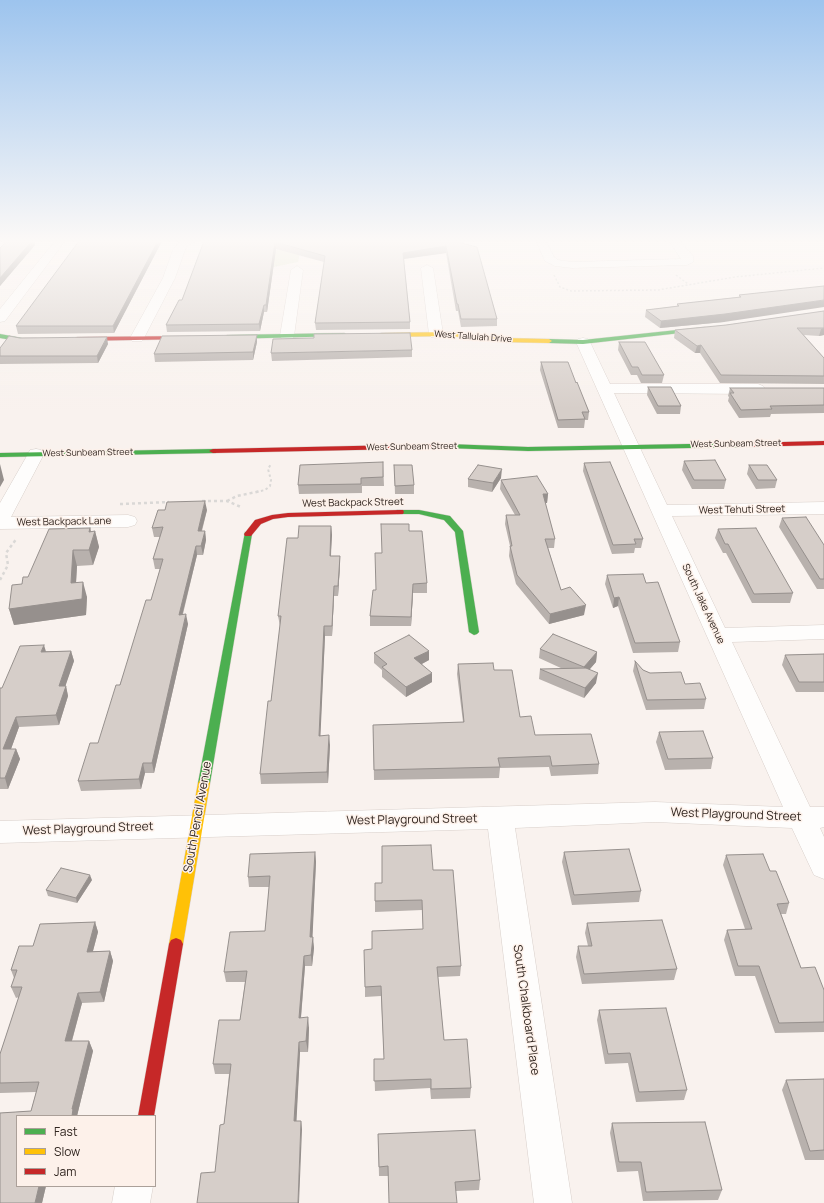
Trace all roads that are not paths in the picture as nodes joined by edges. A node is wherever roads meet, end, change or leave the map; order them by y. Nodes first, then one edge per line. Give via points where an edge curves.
1 (16, 297) edge
2 (159, 297) edge
3 (293, 297) edge
4 (431, 297) edge
5 (0, 318) edge
6 (717, 328) edge
7 (436, 334) junction
8 (357, 335) edge
9 (373, 335) edge
10 (0, 336) edge
11 (287, 336) junction
12 (216, 337) edge
13 (137, 338) junction
14 (200, 338) edge
15 (45, 340) edge
16 (68, 340) edge
17 (583, 342) junction
18 (605, 388) junction
19 (772, 390) edge
20 (824, 443) edge
21 (632, 446) junction
22 (36, 454) junction
23 (0, 455) edge
24 (824, 508) edge
25 (661, 511) junction
26 (128, 521) dead end
27 (0, 522) edge
28 (258, 522) joint
29 (474, 632) dead end
30 (824, 632) edge
31 (718, 635) junction
32 (500, 818) junction
33 (813, 818) edge
34 (196, 825) junction
35 (0, 832) edge
36 (824, 867) edge
37 (146, 1115) edge
38 (134, 1187) edge
39 (131, 1203) edge
40 (553, 1203) edge

1 - 5 street
2 - 13 street
3 - 11 street
4 - 7 street
6 - 17 street, West Tallulah Drive
7 - 9 street, West Tallulah Drive
7 - 17 street, West Tallulah Drive via 502,340
8 - 11 street
10 - 15 street via 22,340
11 - 12 street
13 - 14 street
13 - 16 street
17 - 18 street, South Jake Avenue
18 - 19 street
18 - 21 street, South Jake Avenue
20 - 21 street, West Sunbeam Street
21 - 22 street, West Sunbeam Street via 528,449 440,446
21 - 25 street, South Jake Avenue
22 - 23 street, West Sunbeam Street
22 - 27 street
24 - 25 street, West Tehuti Street
25 - 31 street, South Jake Avenue
26 - 27 street, West Backpack Lane
28 - 29 street, West Backpack Street via 288,515 419,512 447,518 459,531
28 - 34 street, South Pencil Avenue via 247,537
30 - 31 street
31 - 33 street, South Jake Avenue
32 - 33 street, West Playground Street via 655,812
32 - 34 street, West Playground Street
32 - 40 street, South Chalkboard Place
33 - 36 street, South Jake Avenue
34 - 35 street, West Playground Street
34 - 37 street, South Pencil Avenue
38 - 39 street

